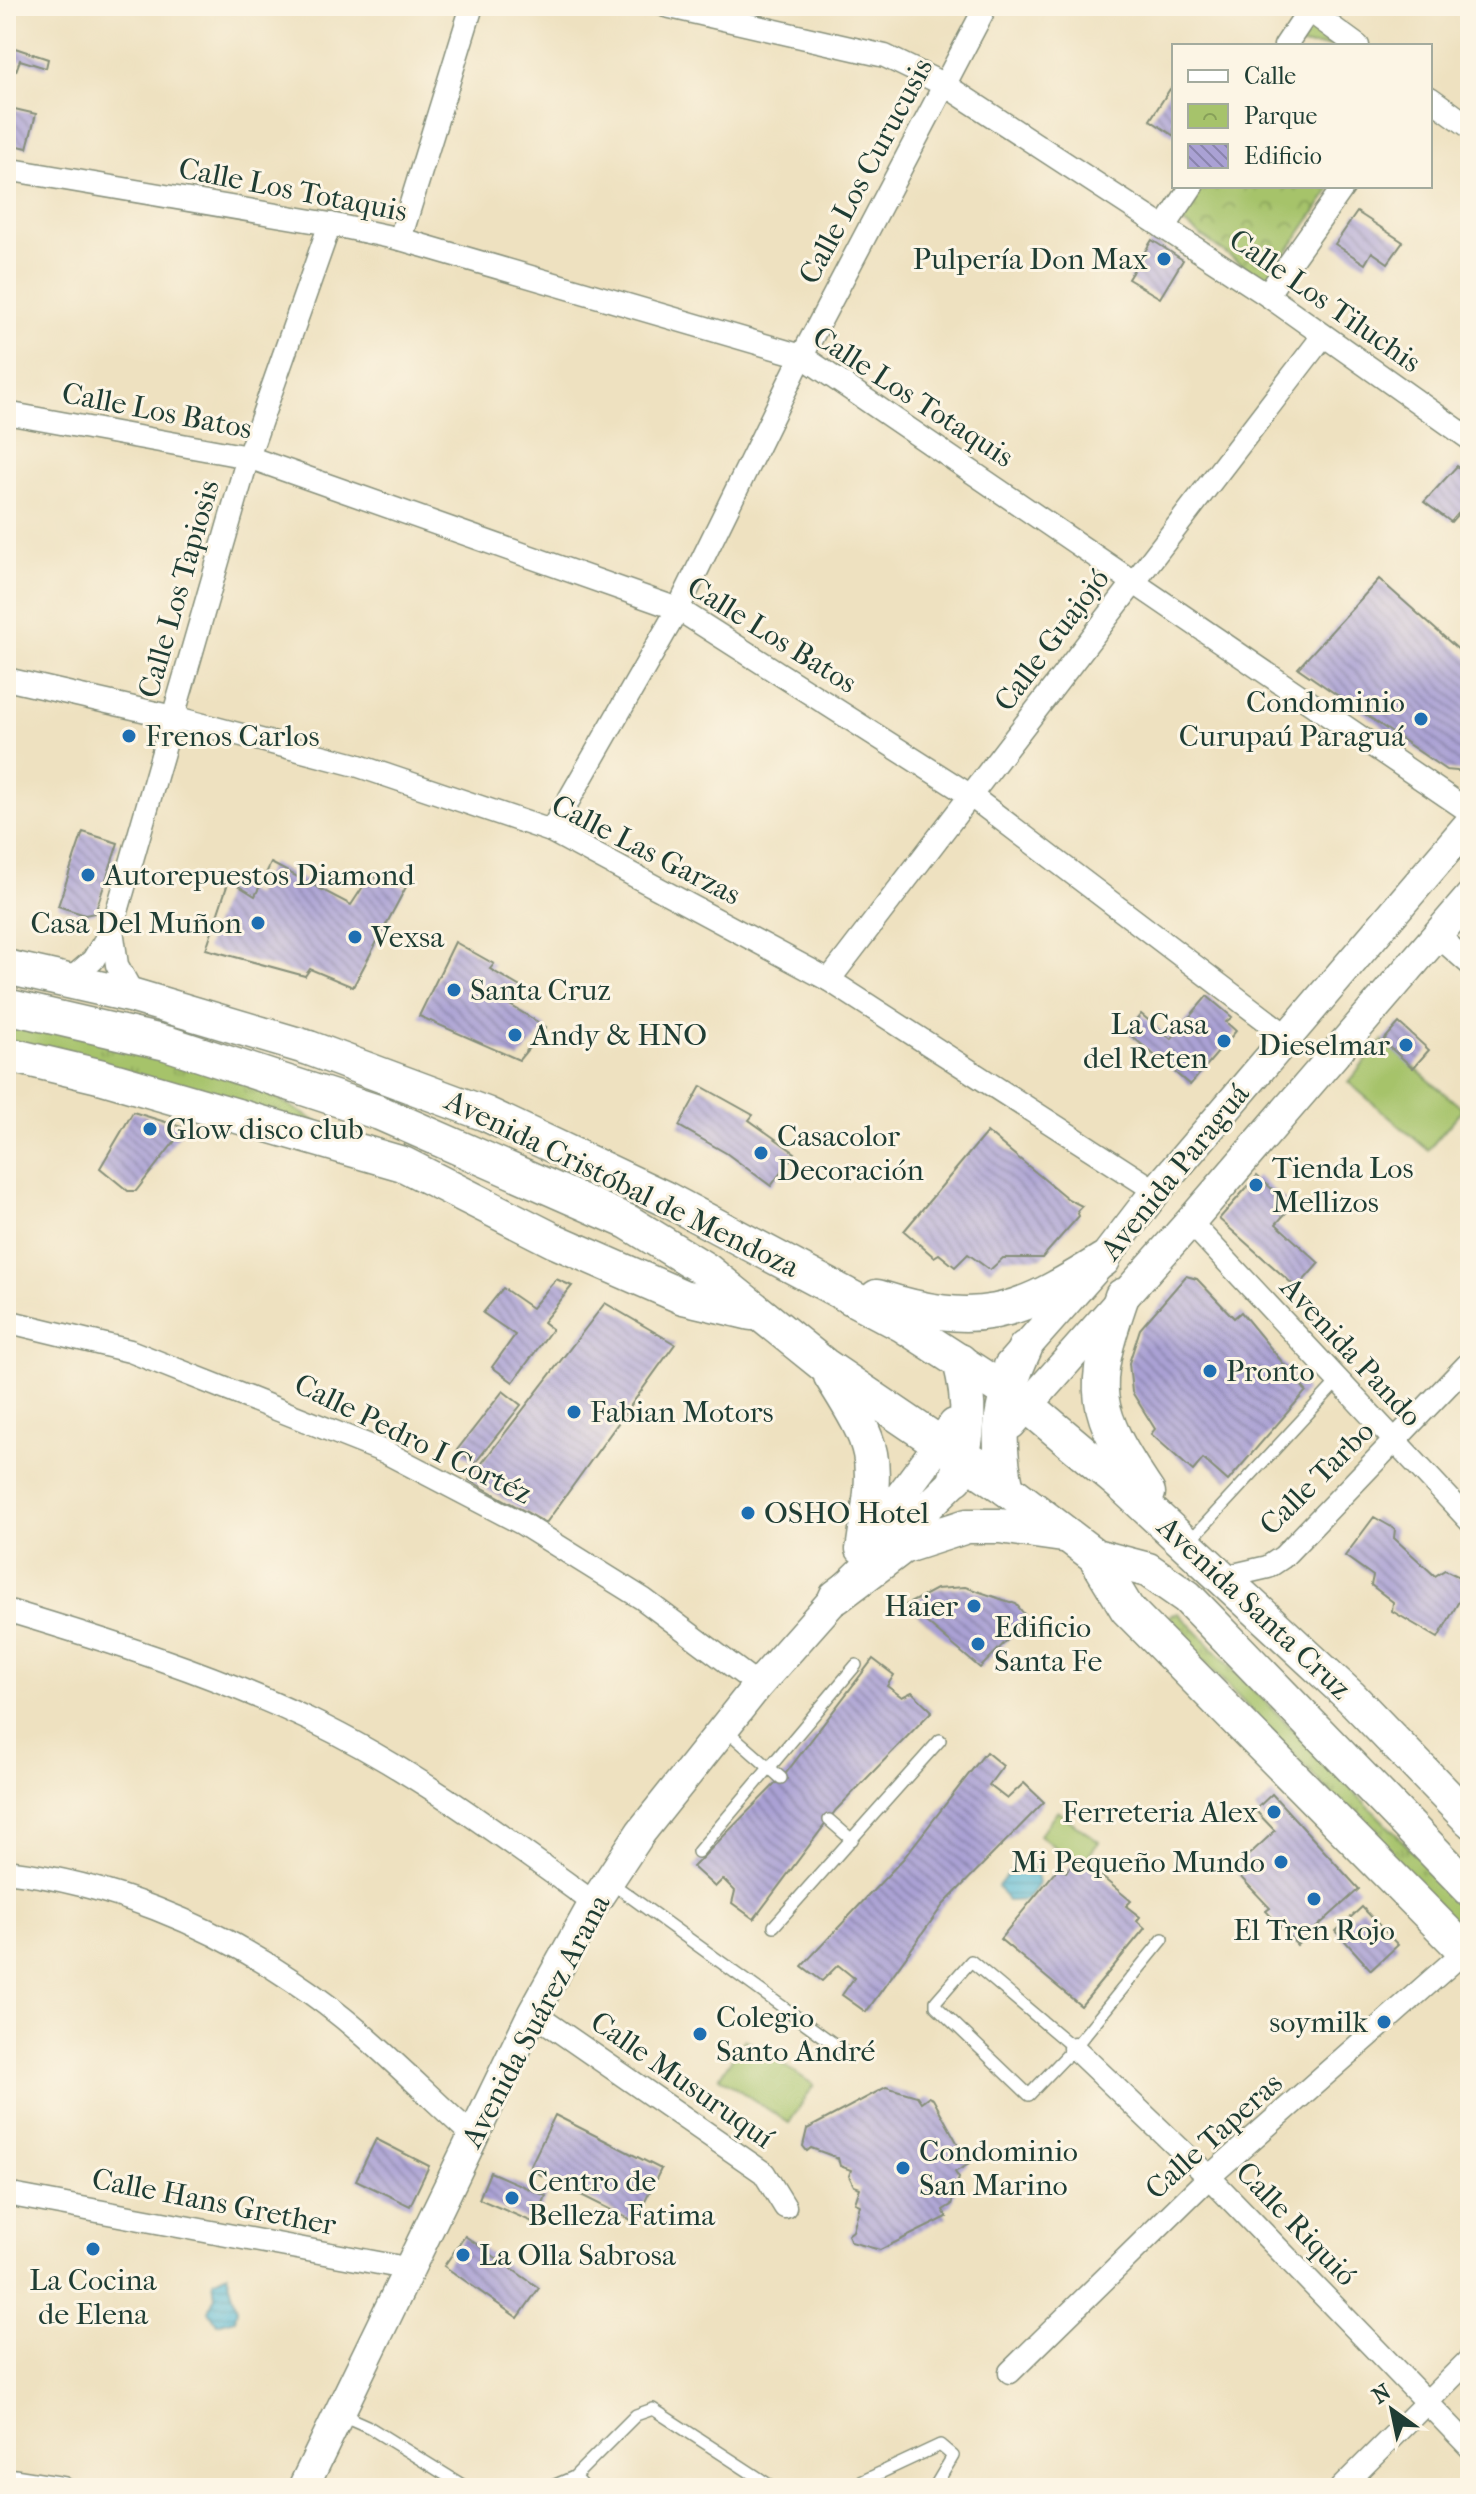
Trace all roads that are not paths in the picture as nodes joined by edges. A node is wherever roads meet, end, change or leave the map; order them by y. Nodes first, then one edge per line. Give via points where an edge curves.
1 (472, 6) edge
2 (986, 6) edge
3 (680, 7) edge
4 (1306, 8) edge
5 (1286, 44) edge
6 (1355, 44) edge
7 (945, 85) junction
8 (1432, 99) edge
9 (1470, 127) edge
10 (6, 169) edge
11 (1191, 188) edge
12 (1343, 188) edge
13 (330, 224) junction
14 (1164, 228) junction
15 (400, 239) junction
16 (1267, 295) junction
17 (1323, 336) junction
18 (802, 356) junction
19 (6, 413) edge
20 (1470, 439) edge
21 (248, 457) junction
22 (1135, 581) junction
23 (678, 609) junction
24 (6, 679) edge
25 (173, 717) junction
26 (971, 796) junction
27 (1470, 812) edge
28 (1470, 823) edge
29 (551, 831) junction
30 (1470, 897) edge
31 (112, 929) junction
32 (1437, 935) junction
33 (1470, 964) edge
34 (6, 967) edge
35 (70, 980) junction
36 (829, 980) junction
37 (134, 996) junction
38 (6, 1006) edge
39 (1288, 1037) junction
40 (6, 1054) edge
41 (291, 1082) junction
42 (403, 1164) junction
43 (1156, 1191) junction
44 (1190, 1222) junction
45 (1103, 1260) junction
46 (819, 1279) junction
47 (1122, 1296) junction
48 (756, 1314) junction
49 (6, 1321) edge
50 (1025, 1348) joint
51 (960, 1361) junction
52 (1470, 1362) edge
53 (824, 1365) junction
54 (1337, 1382) junction
55 (1010, 1393) junction
56 (969, 1409) junction
57 (999, 1436) junction
58 (1394, 1443) junction
59 (956, 1462) junction
60 (1007, 1489) junction
61 (1470, 1521) edge
62 (1067, 1536) junction
63 (1180, 1539) junction
64 (864, 1544) junction
65 (1095, 1556) junction
66 (1225, 1577) junction
67 (836, 1597) junction
68 (6, 1610) edge
69 (856, 1665) dead end
70 (758, 1685) junction
71 (723, 1727) junction
72 (940, 1740) dead end
73 (769, 1768) junction
74 (781, 1778) dead end
75 (1468, 1813) edge
76 (829, 1820) dead end
77 (852, 1840) junction
78 (698, 1852) dead end
79 (6, 1871) edge
80 (1466, 1887) edge
81 (602, 1893) junction
82 (774, 1926) dead end
83 (1163, 1939) dead end
84 (1467, 1954) edge
85 (533, 2013) junction
86 (1074, 2048) junction
87 (841, 2049) dead end
88 (473, 2136) junction
89 (1209, 2177) junction
90 (6, 2194) edge
91 (785, 2207) dead end
92 (411, 2269) junction
93 (1470, 2359) edge
94 (1010, 2372) dead end
95 (1426, 2401) junction
96 (340, 2414) junction
97 (1470, 2447) edge
98 (574, 2477) junction
99 (6, 2479) edge
100 (63, 2488) edge
101 (303, 2488) edge
102 (467, 2488) edge
103 (548, 2488) edge
104 (584, 2488) edge
105 (774, 2488) edge
106 (848, 2488) edge
107 (934, 2488) edge
108 (1341, 2488) edge

1 - 15 street
2 - 7 street, Calle Los Curucusis
3 - 7 street, Calle Los Tiluchis via 885,56
4 - 5 street
4 - 6 street
7 - 14 street, Calle Los Tiluchis
7 - 18 street, Calle Los Curucusis
8 - 9 street
10 - 13 street, Calle Los Totaquis
11 - 14 street
12 - 16 street
13 - 15 street, Calle Los Totaquis
13 - 21 street, Calle Los Tapiosis
14 - 16 street, Calle Los Tiluchis
15 - 18 street, Calle Los Totaquis
16 - 17 street, Calle Los Tiluchis
17 - 20 street, Calle Los Tiluchis
17 - 22 street, Calle Guajojó
18 - 22 street, Calle Los Totaquis
18 - 23 street, Calle Los Curucusis
19 - 21 street, Calle Los Batos
21 - 23 street, Calle Los Batos
21 - 25 street, Calle Los Tapiosis
22 - 26 street, Calle Guajojó
22 - 27 street, Calle Los Totaquis
23 - 26 street, Calle Los Batos
23 - 29 street, Calle Los Curucusis
24 - 25 street, Calle Las Garzas
25 - 29 street, Calle Las Garzas via 356,765
25 - 31 street, Calle Los Tapiosis
26 - 36 street, Calle Guajojó
26 - 39 street, Calle Los Batos
28 - 39 main road, Avenida Paraguá
29 - 36 street, Calle Las Garzas
30 - 32 main road, Avenida Paraguá
31 - 35 street, Calle Los Tapiosis via 93,960
31 - 37 street, Calle Los Tapiosis via 117,965
32 - 33 street
32 - 44 main road, Avenida Paraguá
34 - 35 main road, Avenida Cristóbal de Mendoza
35 - 37 main road, Avenida Cristóbal de Mendoza
36 - 43 street, Calle Las Garzas
37 - 46 main road, Avenida Cristóbal de Mendoza via 309,1048 486,1114
38 - 41 main road, Avenida Cristóbal de Mendoza via 138,1036
39 - 43 main road, Avenida Paraguá
40 - 42 main road, Avenida Cristóbal de Mendoza
41 - 42 main road
41 - 48 main road, Avenida Cristóbal de Mendoza via 380,1113 615,1216 706,1270
42 - 48 main road, Avenida Cristóbal de Mendoza via 555,1241 683,1297
43 - 45 main road, Avenida Paraguá
44 - 47 main road, Avenida Paraguá
44 - 54 street, Avenida Pando
45 - 46 main road via 1044,1297 1001,1311 962,1315 912,1308
45 - 50 main road, Avenida Paraguá
46 - 51 main road, Avenida Cristóbal de Mendoza
47 - 55 main road, Avenida Paraguá
47 - 63 main road via 1101,1357 1100,1398 1127,1462
48 - 53 main road, Avenida Cristóbal de Mendoza
49 - 70 street, Calle Pedro I Cortéz via 130,1351 385,1452 521,1523 643,1599
50 - 55 main road
51 - 55 main road, Avenida Cristóbal de Mendoza
51 - 56 main road
52 - 58 street, Calle Tarbo
53 - 59 main road, Avenida Cristóbal de Mendoza
53 - 64 main road via 871,1444 875,1474
54 - 58 street, Avenida Pando
54 - 63 lane
55 - 56 main road, Avenida Paraguá
55 - 57 main road
55 - 63 main road, Avenida Santa Cruz
56 - 59 main road
57 - 59 main road
57 - 60 main road
58 - 61 street, Avenida Pando
58 - 66 street, Calle Tarbo via 1283,1557 1268,1567
59 - 60 main road, Avenida Santa Cruz
59 - 64 main road, Avenida Suárez Arana
59 - 67 main road, Avenida Suárez Arana
60 - 62 main road, Avenida Santa Cruz
62 - 65 main road, Avenida Santa Cruz
62 - 67 main road via 967,1526 902,1547
63 - 66 main road, Avenida Santa Cruz
64 - 67 main road, Avenida Suárez Arana
65 - 80 main road, Avenida Santa Cruz via 1148,1570 1187,1597
65 - 84 main road, Avenida Santa Cruz via 1127,1609
66 - 75 main road, Avenida Santa Cruz
67 - 70 main road, Avenida Suárez Arana
68 - 81 street via 205,1674 310,1720
69 - 73 lane
70 - 71 main road, Avenida Suárez Arana
71 - 73 lane
71 - 81 main road, Avenida Suárez Arana via 641,1832
72 - 77 lane
73 - 74 lane
73 - 78 lane
76 - 77 lane
77 - 82 lane
79 - 88 street via 81,1884 165,1912 231,1944 322,2002
81 - 85 main road, Avenida Suárez Arana
81 - 87 lane
83 - 86 lane
84 - 89 street, Calle Taperas
85 - 88 main road, Avenida Suárez Arana
85 - 91 street, Calle Musuruquí via 764,2173
86 - 86 lane via 1029,2095 936,2001 971,1961
86 - 89 street, Calle Riquió
88 - 92 main road, Avenida Suárez Arana
89 - 94 street, Calle Taperas
89 - 95 street, Calle Riquió
90 - 92 street, Calle Hans Grether
92 - 96 main road, Avenida Suárez Arana
93 - 95 street
95 - 97 street, Calle Riquió
95 - 108 street
96 - 101 main road, Avenida Suárez Arana
96 - 102 lane
98 - 103 lane
98 - 104 lane
98 - 105 lane via 636,2415 653,2409
99 - 100 street
106 - 107 lane via 940,2445 953,2456

